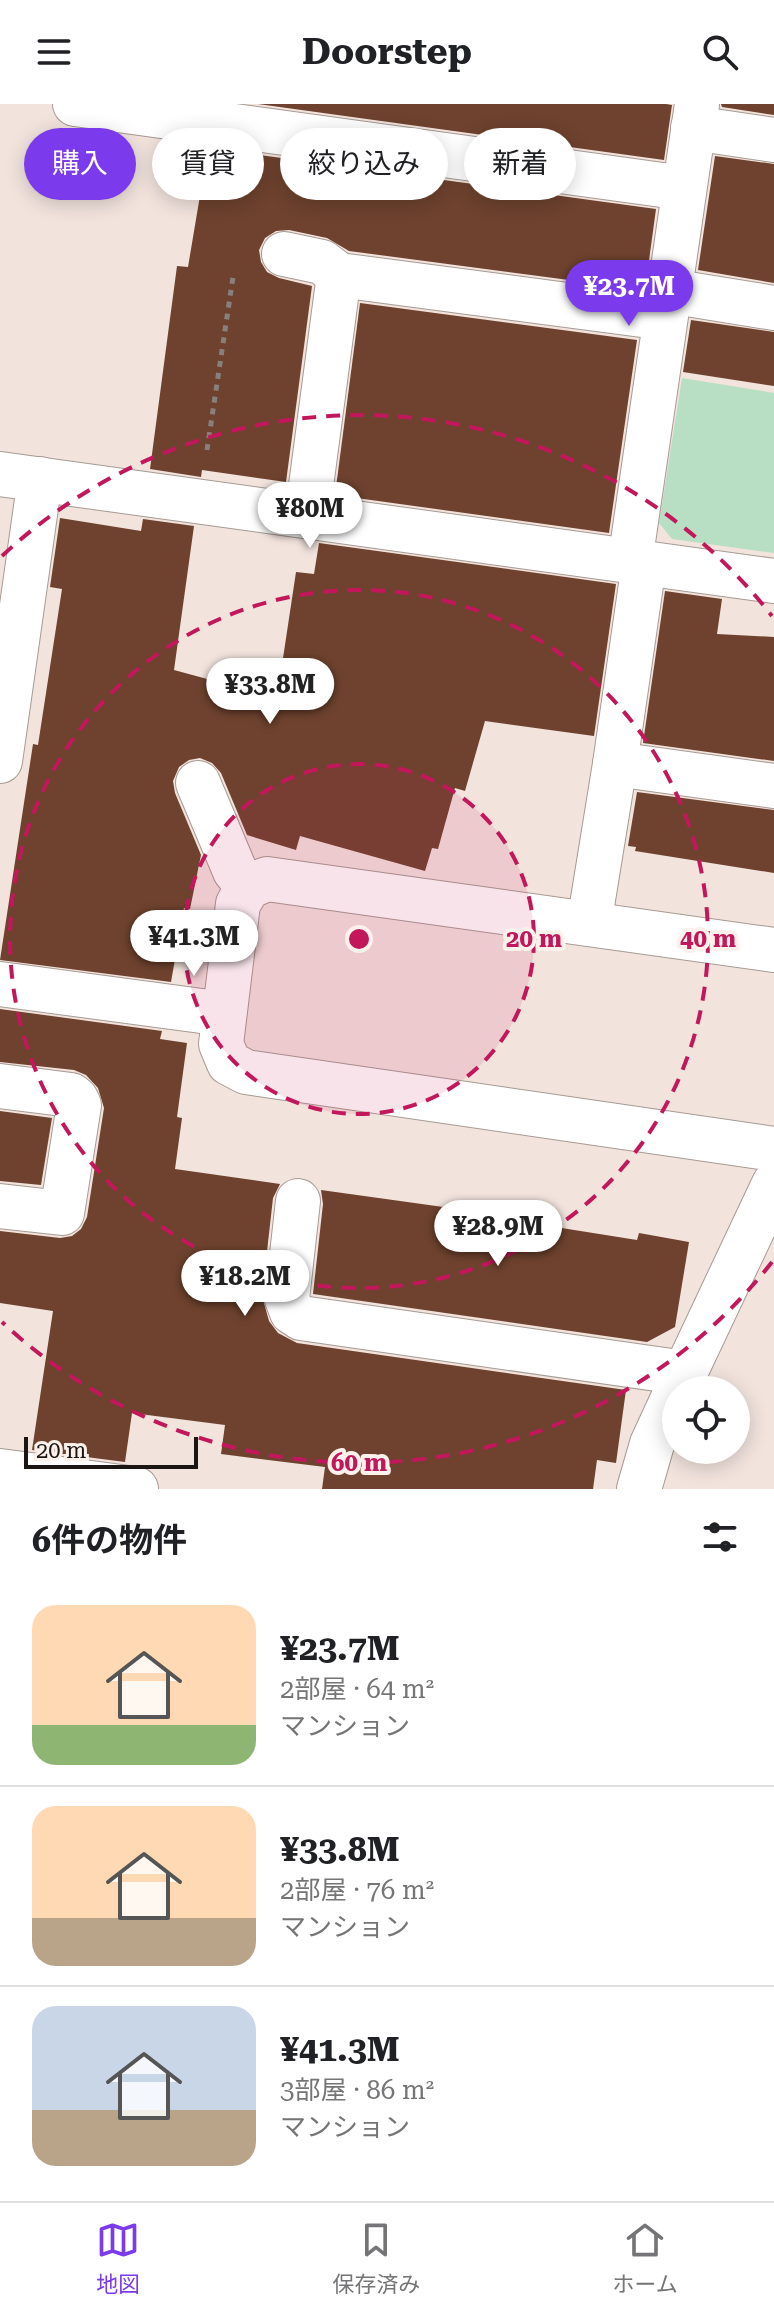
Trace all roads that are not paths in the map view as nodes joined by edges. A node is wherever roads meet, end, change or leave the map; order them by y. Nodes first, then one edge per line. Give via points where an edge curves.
1 (75, 104) edge
2 (695, 116) edge
3 (774, 140) edge
4 (684, 188) junction
5 (284, 254) dead end
6 (339, 275) junction
7 (667, 304) junction
8 (774, 308) edge
9 (20, 476) edge
10 (307, 516) junction
11 (637, 563) junction
12 (774, 581) edge
13 (0, 761) edge
14 (615, 764) junction
15 (198, 783) dead end
16 (774, 786) edge
17 (248, 887) junction
18 (589, 924) junction
19 (774, 950) edge
20 (0, 984) edge
21 (224, 1014) junction
22 (0, 1086) edge
23 (774, 1149) edge
24 (774, 1184) edge
25 (298, 1201) dead end
26 (0, 1206) edge
27 (683, 1376) edge
28 (662, 1382) edge
29 (662, 1422) edge
30 (0, 1471) edge
31 (52, 1483) edge
32 (136, 1489) edge
33 (639, 1489) edge

1 - 4 street
2 - 3 street
2 - 4 street
4 - 7 street
5 - 6 street via 322,262
6 - 7 street
6 - 10 street
7 - 8 street
7 - 11 street
9 - 10 street
9 - 13 street
10 - 11 street
11 - 12 street
11 - 14 street
14 - 16 street
14 - 18 street
15 - 17 street via 235,871
17 - 18 street via 267,879
17 - 21 street via 238,904
18 - 19 street
20 - 21 street
21 - 23 street via 221,1044 229,1063 246,1072
22 - 26 street via 71,1095 79,1105 62,1213
24 - 27 street
25 - 28 street via 287,1299 301,1318
29 - 33 street
30 - 31 street
31 - 32 street

